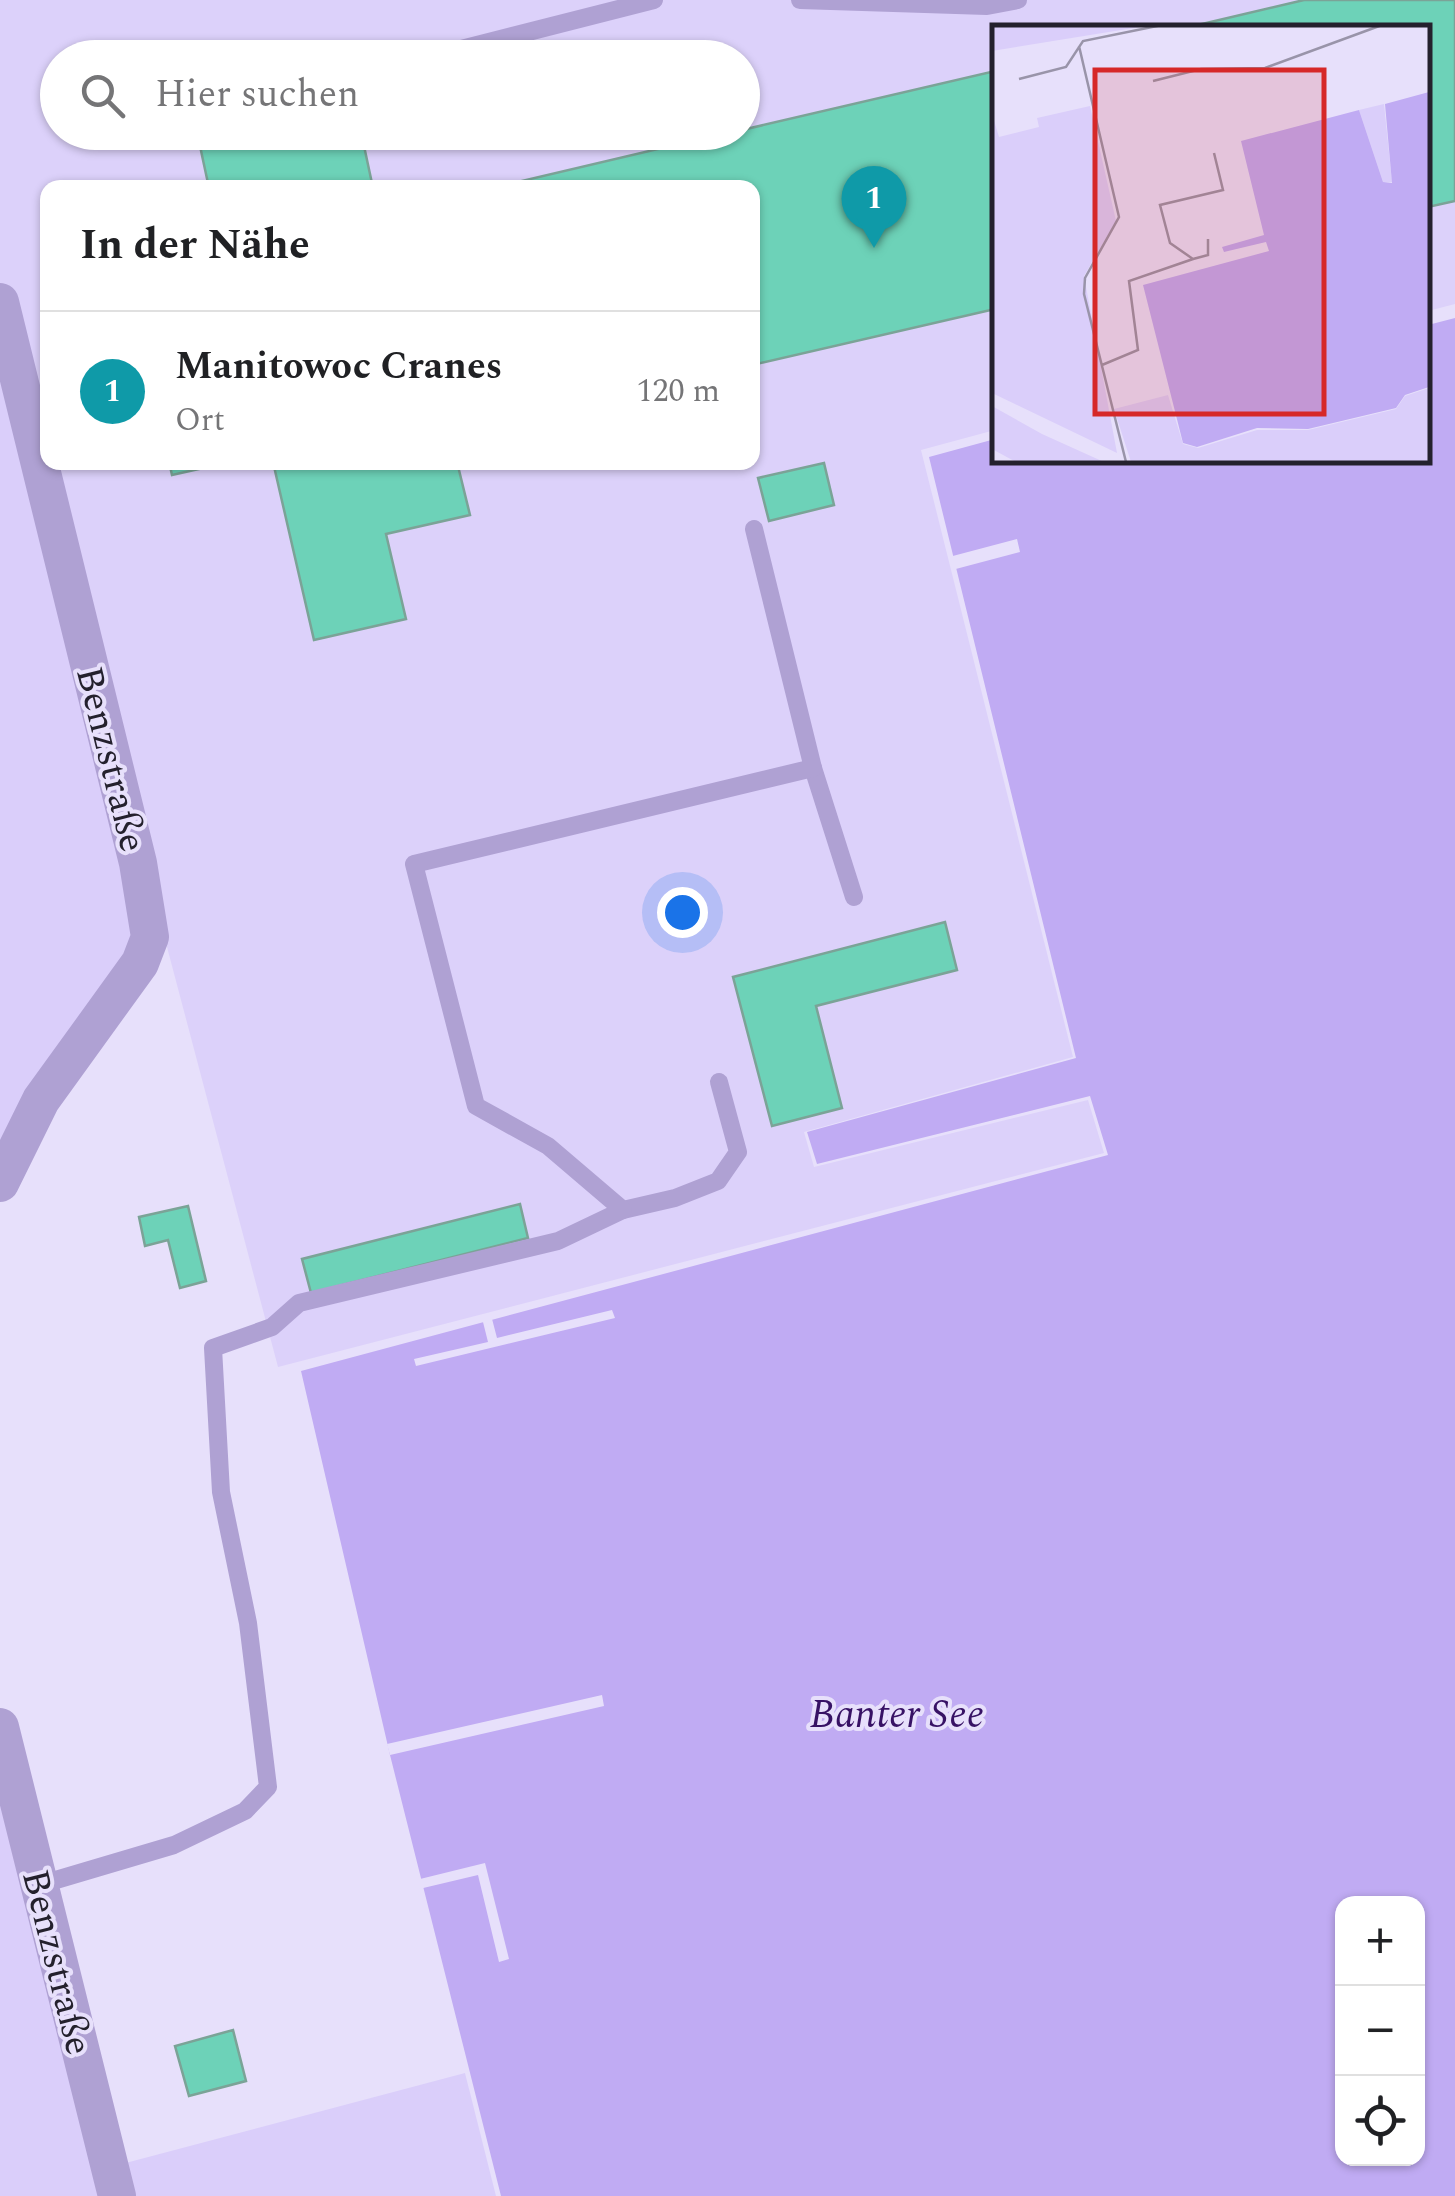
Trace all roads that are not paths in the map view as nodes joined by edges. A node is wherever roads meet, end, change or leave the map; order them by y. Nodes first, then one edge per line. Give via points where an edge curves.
1 (654, 0) edge
2 (800, 0) edge
3 (1018, 0) edge
4 (497, 40) edge
5 (0, 302) edge
6 (40, 465) edge
7 (41, 470) edge
8 (754, 529) dead end
9 (813, 768) junction
10 (854, 897) dead end
11 (719, 1082) dead end
12 (0, 1182) edge
13 (623, 1210) junction
14 (0, 1727) edge
15 (39, 1885) junction
16 (118, 2196) edge

1 - 4 lane
2 - 3 lane via 988,6
5 - 6 street, Benzstraße
7 - 12 street, Benzstraße via 138,863 150,937 140,963 41,1100
8 - 9 lane
9 - 10 lane
9 - 13 lane via 414,864 476,1106 548,1146
11 - 13 lane via 738,1152 718,1182
13 - 15 lane via 558,1241 300,1303 272,1327 213,1348 221,1492 248,1622 268,1787 246,1810 174,1845
14 - 15 street, Benzstraße
15 - 16 street, Benzstraße

